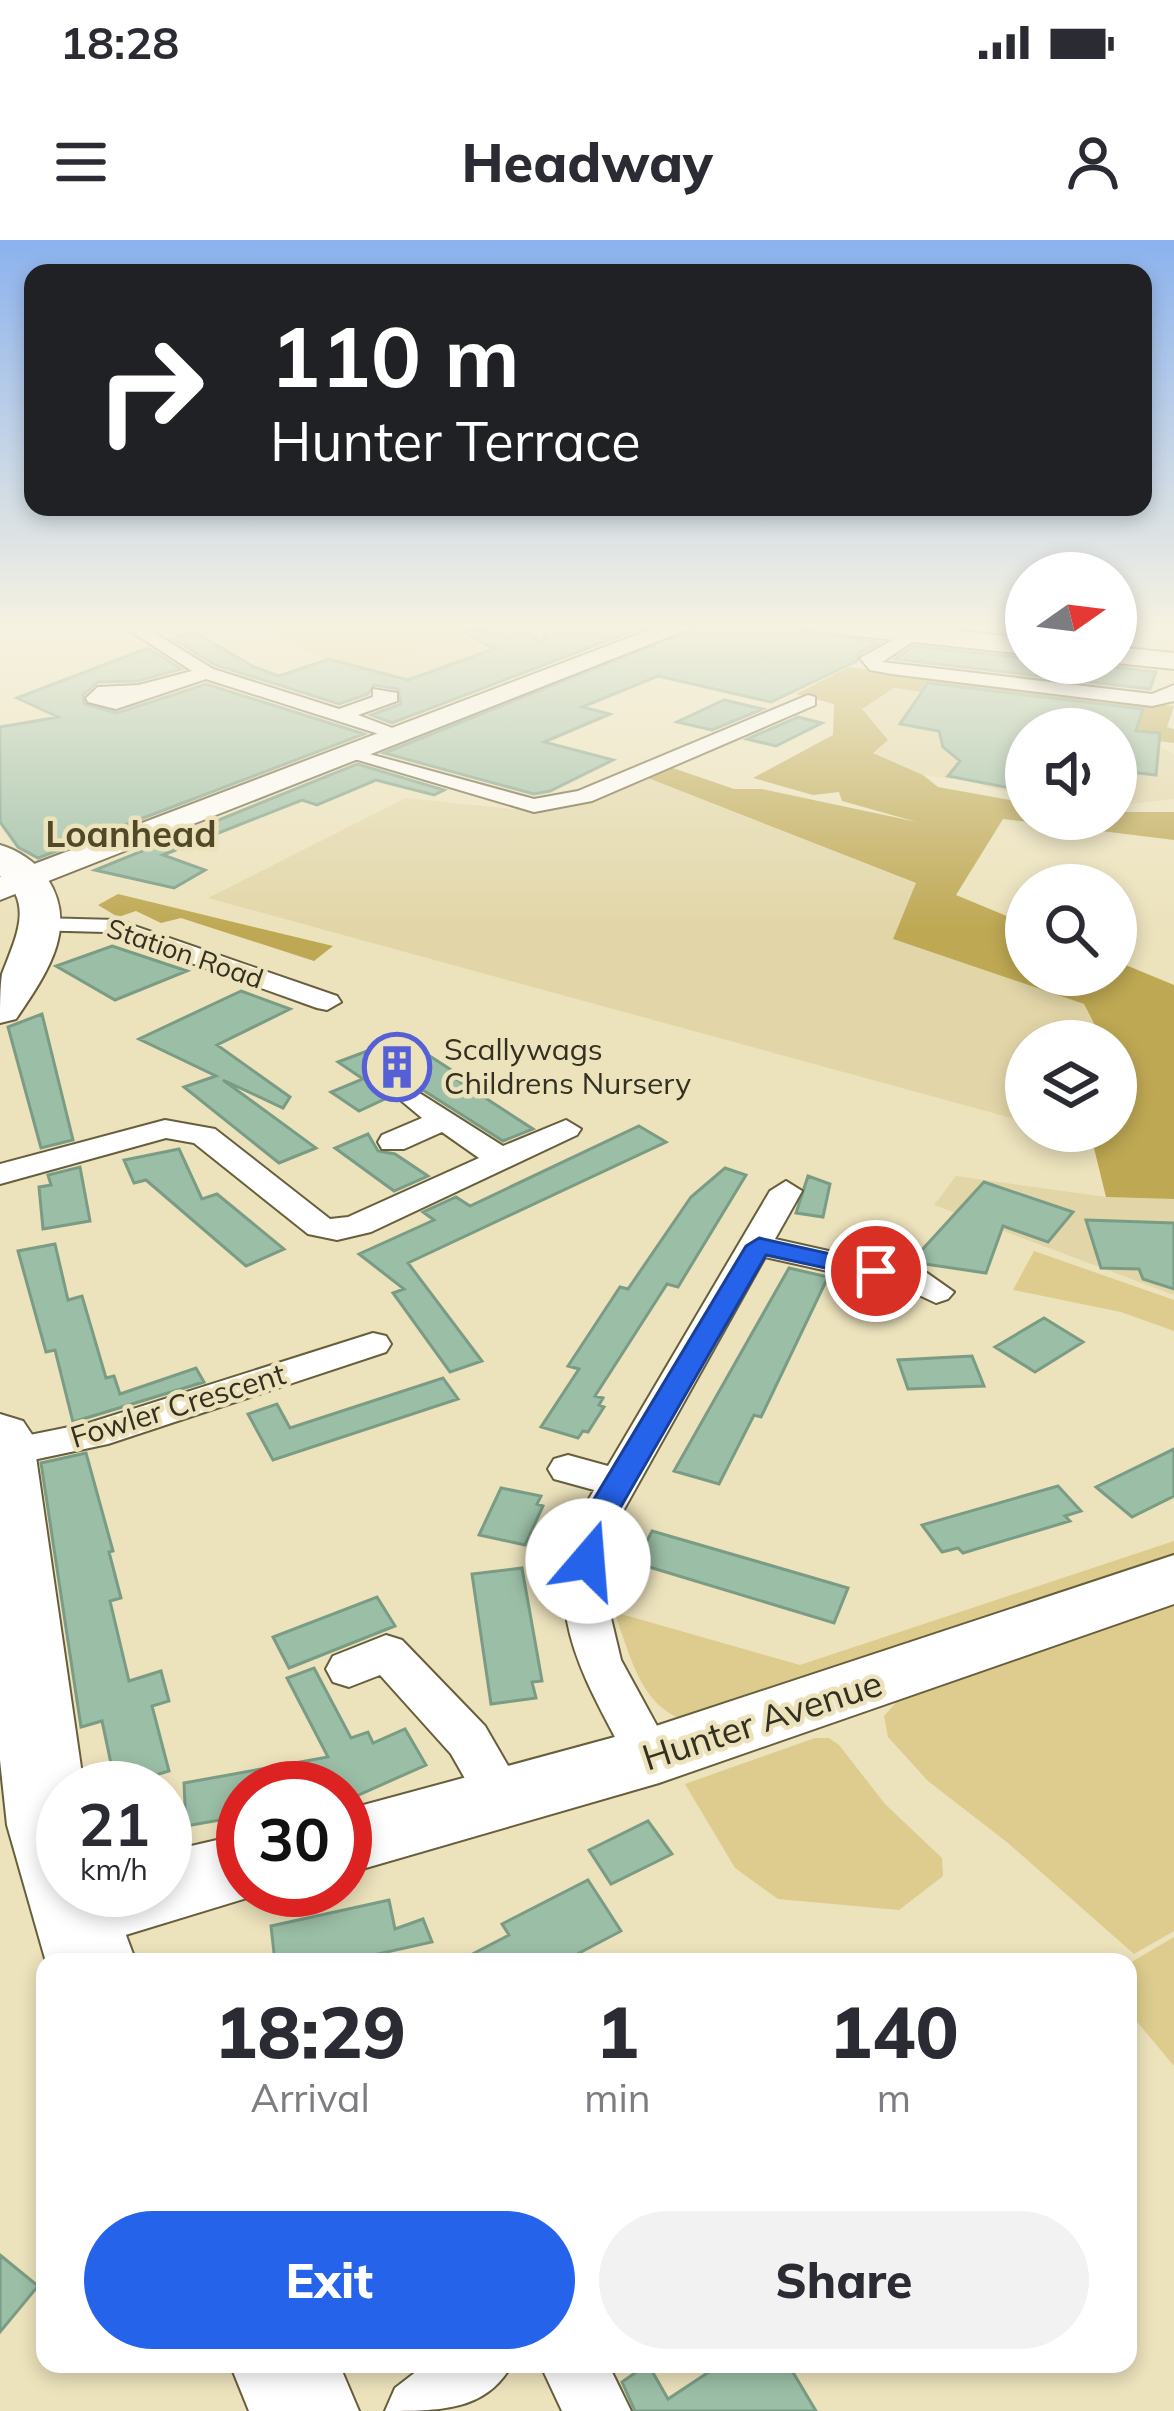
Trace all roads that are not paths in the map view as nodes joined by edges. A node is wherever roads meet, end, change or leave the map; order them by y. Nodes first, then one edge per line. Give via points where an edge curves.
1 (373, 727) edge
2 (421, 727) edge
3 (744, 727) edge
4 (401, 735) junction
5 (351, 755) junction
6 (9, 875) edge
7 (39, 925) junction
8 (3, 1002) edge
9 (327, 1002) dead end
10 (413, 1098) dead end
11 (444, 1120) junction
12 (566, 1129) dead end
13 (393, 1142) dead end
14 (501, 1159) junction
15 (0, 1174) edge
16 (786, 1192) dead end
17 (759, 1246) junction
18 (936, 1292) dead end
19 (361, 1352) dead end
20 (2, 1445) edge
21 (568, 1469) dead end
22 (619, 1483) junction
23 (1174, 1579) edge
24 (349, 1670) dead end
25 (650, 1757) junction
26 (40, 1761) edge
27 (505, 1804) junction
28 (372, 1836) edge
29 (288, 2373) edge
30 (468, 2373) edge
31 (577, 2373) edge
32 (304, 2411) edge
33 (418, 2411) edge
34 (598, 2411) edge

1 - 4 street
2 - 4 main road
3 - 5 street via 584,796 534,806
4 - 5 main road
5 - 6 main road
6 - 7 main road via 40,909
7 - 8 main road via 37,954
7 - 9 street, Station Road via 108,925
10 - 11 street
11 - 13 street
11 - 14 street
12 - 14 street
14 - 15 street via 337,1230 320,1227 184,1129
16 - 17 street
17 - 18 street via 914,1280
17 - 22 street
19 - 20 street, Fowler Crescent via 94,1435
20 - 26 main road
21 - 22 street
22 - 25 street via 592,1529 584,1593 599,1661
23 - 25 main road, Hunter Avenue
24 - 27 street via 386,1652 468,1740
25 - 27 main road, Hunter Avenue
27 - 28 main road, Hunter Avenue
29 - 32 main road
30 - 33 street
31 - 34 street

